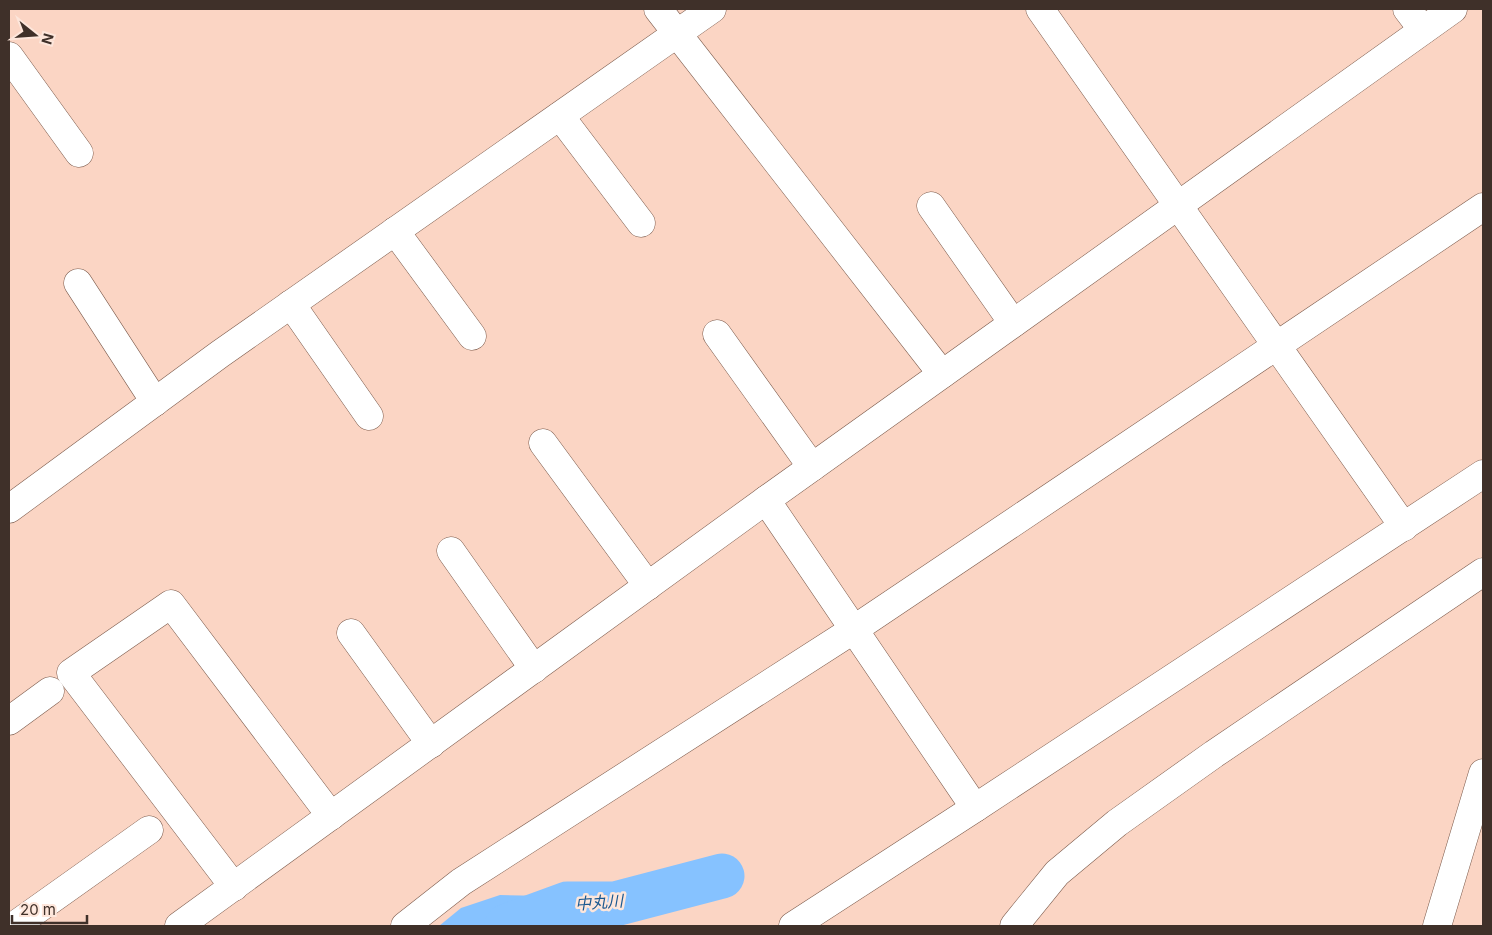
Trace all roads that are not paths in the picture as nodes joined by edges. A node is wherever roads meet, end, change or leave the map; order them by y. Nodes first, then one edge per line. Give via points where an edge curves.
1 (658, 9) edge
2 (712, 9) edge
3 (1040, 9) edge
4 (1407, 9) edge
5 (1453, 9) edge
6 (1423, 30) junction
7 (676, 34) junction
8 (9, 56) edge
9 (560, 116) junction
10 (79, 153) dead end
11 (1179, 205) junction
12 (931, 206) dead end
13 (1483, 207) edge
14 (641, 224) dead end
15 (395, 231) junction
16 (78, 283) dead end
17 (291, 304) junction
18 (1013, 323) junction
19 (717, 334) dead end
20 (472, 336) dead end
21 (1276, 346) junction
22 (942, 374) junction
23 (155, 402) junction
24 (369, 416) dead end
25 (544, 443) dead end
26 (812, 467) junction
27 (1483, 474) edge
28 (766, 500) junction
29 (9, 509) edge
30 (1404, 526) junction
31 (451, 552) dead end
32 (1483, 572) edge
33 (648, 586) junction
34 (853, 630) junction
35 (351, 633) dead end
36 (534, 669) junction
37 (50, 691) dead end
38 (9, 721) edge
39 (430, 744) junction
40 (1483, 773) edge
41 (975, 808) junction
42 (331, 816) junction
43 (149, 830) dead end
44 (234, 887) junction
45 (14, 926) edge
46 (179, 926) edge
47 (405, 926) edge
48 (793, 926) edge
49 (1014, 926) edge
50 (1437, 926) edge

1 - 7 street
2 - 7 street
3 - 11 street
4 - 6 street
5 - 6 street
6 - 11 street
7 - 9 street
7 - 22 street
8 - 10 street
9 - 14 street
9 - 15 street
11 - 18 street
11 - 21 street
12 - 18 street
13 - 21 street
15 - 17 street
15 - 20 street
16 - 23 street
17 - 23 street
17 - 24 street
18 - 22 street
19 - 26 street
21 - 30 street
21 - 34 street
22 - 26 street
23 - 29 street
25 - 33 street
26 - 28 street
27 - 30 street
28 - 33 street
28 - 34 street
30 - 41 street
31 - 36 street
32 - 49 street via 1117,823 1057,873
33 - 36 street
34 - 41 street
34 - 47 street via 461,882
35 - 39 street
36 - 39 street
37 - 38 street
39 - 42 street
40 - 50 street
41 - 48 street
42 - 44 street
42 - 44 street via 171,604 71,673
43 - 45 street
44 - 46 street

